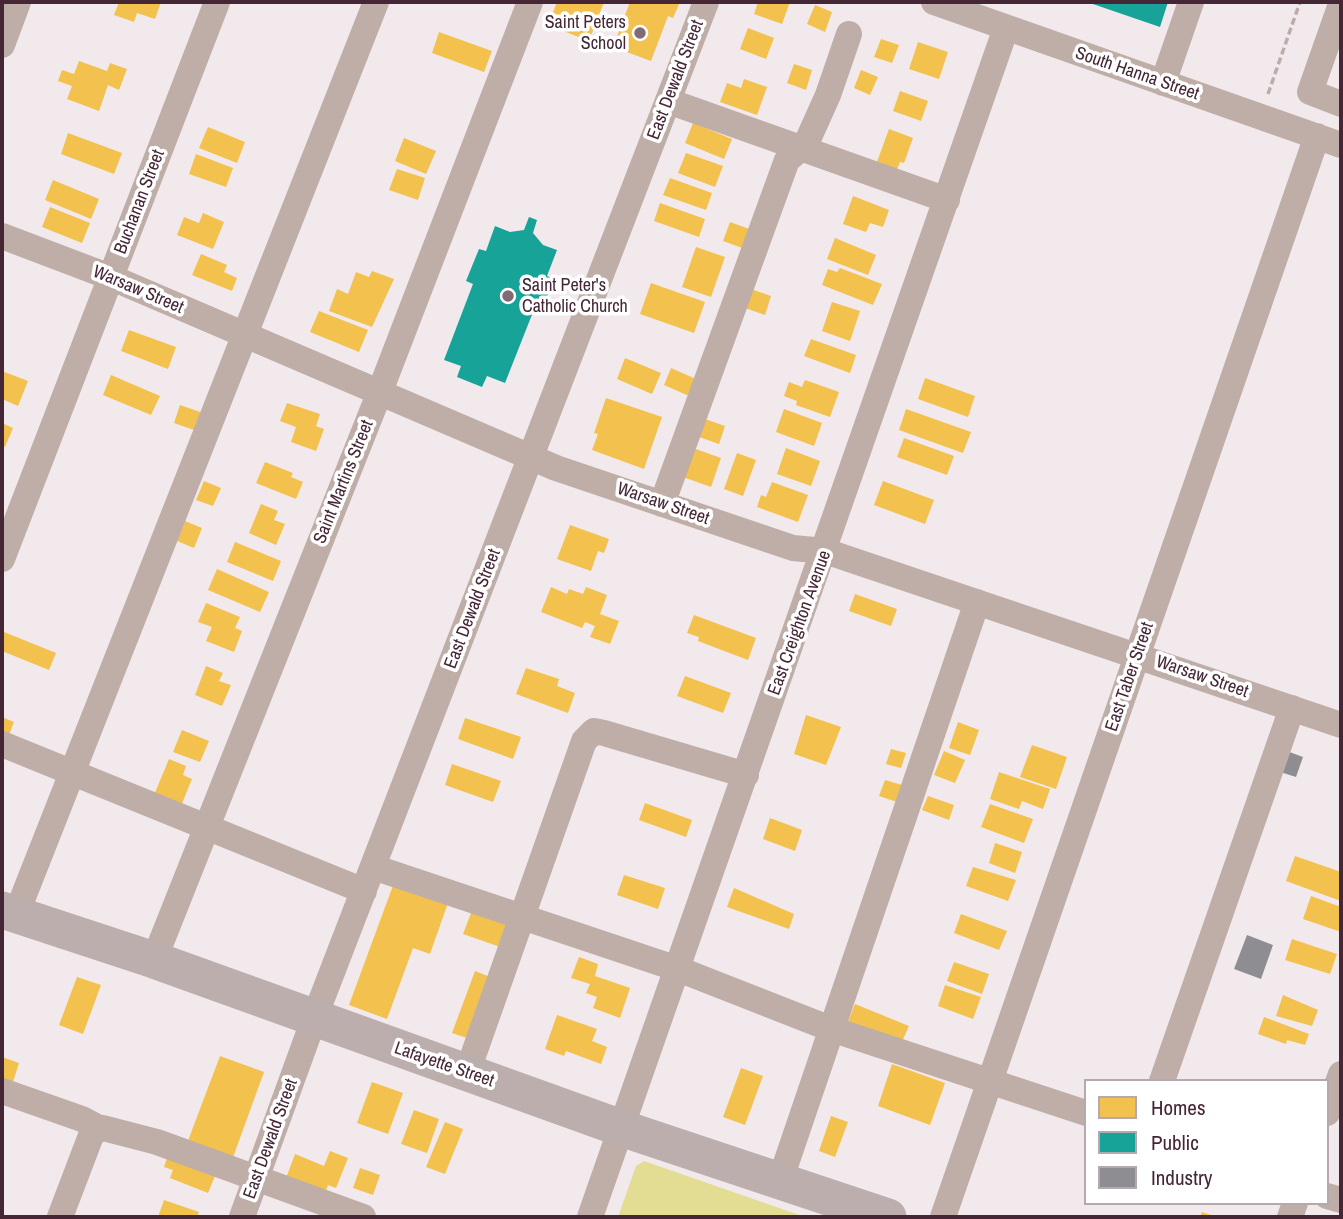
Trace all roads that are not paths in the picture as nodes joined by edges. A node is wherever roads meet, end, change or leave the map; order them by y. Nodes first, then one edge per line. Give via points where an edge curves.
1 (18, 2) edge
2 (217, 2) edge
3 (376, 2) edge
4 (530, 2) edge
5 (706, 2) edge
6 (1191, 2) edge
7 (944, 3) edge
8 (1341, 4) edge
9 (1006, 28) junction
10 (849, 34) dead end
11 (2, 45) edge
12 (1163, 83) junction
13 (668, 101) junction
14 (1341, 104) edge
15 (1329, 140) edge
16 (801, 148) junction
17 (947, 200) junction
18 (2, 236) edge
19 (110, 277) junction
20 (246, 336) junction
21 (379, 394) junction
22 (531, 457) junction
23 (662, 504) junction
24 (825, 551) junction
25 (2, 559) edge
26 (977, 602) junction
27 (1138, 654) junction
28 (1292, 708) junction
29 (1341, 725) edge
30 (2, 744) edge
31 (72, 773) junction
32 (746, 775) junction
33 (206, 829) junction
34 (373, 867) junction
35 (364, 891) junction
36 (6, 912) edge
37 (524, 917) junction
38 (154, 960) junction
39 (678, 969) junction
40 (314, 1019) junction
41 (831, 1028) junction
42 (467, 1073) junction
43 (1341, 1074) edge
44 (1163, 1079) edge
45 (990, 1080) junction
46 (2, 1091) edge
47 (1329, 1107) edge
48 (1084, 1112) edge
49 (99, 1128) junction
50 (621, 1128) junction
51 (256, 1179) junction
52 (780, 1181) junction
53 (60, 1217) edge
54 (242, 1217) edge
55 (363, 1217) edge
56 (590, 1217) edge
57 (888, 1217) edge
58 (943, 1217) edge

1 - 11 street
2 - 19 street, Buchanan Street
3 - 20 street
4 - 21 street, Saint Martins Street
5 - 13 street, East Dewald Street
6 - 12 street
7 - 9 street, South Hanna Street
8 - 14 street via 1310,92
9 - 12 street, South Hanna Street
9 - 17 street, East Creighton Avenue
10 - 16 street via 828,95
12 - 15 street, South Hanna Street
13 - 16 street
13 - 22 street, East Dewald Street
15 - 27 street, East Taber Street
16 - 17 street
16 - 23 street via 787,160
17 - 24 street, East Creighton Avenue
18 - 19 street, Warsaw Street
19 - 20 street, Warsaw Street
19 - 25 street, Buchanan Street
20 - 21 street, Warsaw Street
20 - 31 street
21 - 22 street, Warsaw Street
21 - 33 street, Saint Martins Street
22 - 23 street, Warsaw Street
22 - 34 street, East Dewald Street
23 - 24 street, Warsaw Street via 793,548
24 - 26 street, Warsaw Street
24 - 32 street, East Creighton Avenue
26 - 27 street, Warsaw Street
26 - 41 street
27 - 28 street, Warsaw Street
27 - 45 street, East Taber Street
28 - 29 street, Warsaw Street
28 - 44 street
30 - 31 street
31 - 33 street
31 - 36 street
32 - 37 street via 594,731 584,741
32 - 39 street, East Creighton Avenue
33 - 35 street
33 - 38 street, Saint Martins Street
34 - 35 street, East Dewald Street
34 - 37 street
35 - 40 street, East Dewald Street
36 - 38 highway, Lafayette Street
37 - 39 street
37 - 42 street
38 - 40 highway, Lafayette Street
39 - 41 street
39 - 50 street, East Creighton Avenue
40 - 42 highway, Lafayette Street
40 - 51 street, East Dewald Street
41 - 45 street
41 - 52 street
42 - 50 highway, Lafayette Street
43 - 47 street
45 - 48 street
45 - 58 street, East Taber Street
46 - 49 street
49 - 51 street via 157,1142
49 - 53 street via 92,1133
50 - 52 highway, Lafayette Street
50 - 56 street, East Creighton Avenue
51 - 54 street, East Dewald Street
51 - 55 street
52 - 57 highway, Lafayette Street

